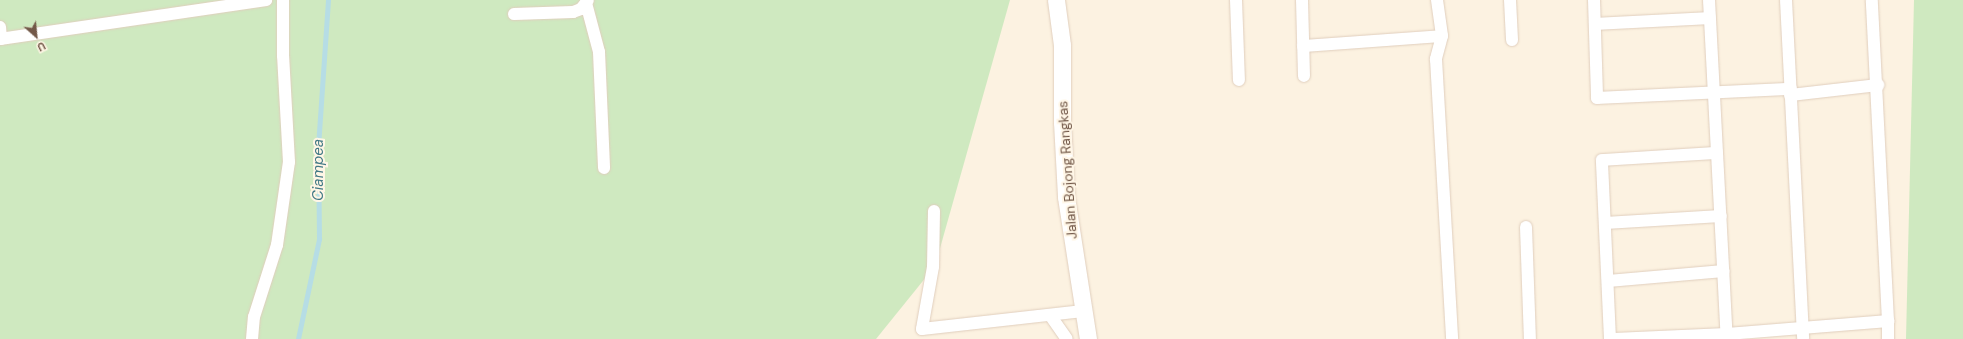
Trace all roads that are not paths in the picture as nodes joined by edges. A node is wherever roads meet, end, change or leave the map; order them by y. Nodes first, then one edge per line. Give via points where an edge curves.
1 (266, 0) edge
2 (283, 0) edge
3 (1056, 0) edge
4 (1236, 0) edge
5 (1302, 0) edge
6 (1437, 0) edge
7 (1510, 0) edge
8 (1594, 0) edge
9 (1709, 0) edge
10 (1786, 0) edge
11 (1872, 0) edge
12 (587, 2) edge
13 (514, 14) dead end
14 (1710, 18) junction
15 (1595, 24) junction
16 (0, 27) edge
17 (1442, 36) junction
18 (1, 39) edge
19 (1512, 40) dead end
20 (1303, 46) junction
21 (1304, 76) dead end
22 (1239, 80) dead end
23 (1878, 85) junction
24 (1712, 92) junction
25 (1791, 92) junction
26 (1717, 153) junction
27 (604, 168) dead end
28 (934, 211) dead end
29 (1721, 216) junction
30 (1605, 223) junction
31 (1526, 227) dead end
32 (1724, 271) junction
33 (1608, 281) junction
34 (1083, 311) junction
35 (1050, 315) junction
36 (1888, 321) junction
37 (1803, 333) edge
38 (1727, 337) edge
39 (252, 339) edge
40 (1066, 339) edge
41 (1088, 339) edge
42 (1452, 339) edge
43 (1530, 339) edge
44 (1610, 339) edge
45 (1614, 339) edge
46 (1888, 339) edge

1 - 18 street
2 - 39 street via 283,56 289,162 278,245 254,317
3 - 34 main road, Jalan Bojong Rangkas via 1062,45 1062,122 1066,196
4 - 22 street
5 - 20 street
6 - 17 street
7 - 19 street
8 - 15 street
9 - 14 street
10 - 25 street
11 - 23 street
12 - 13 street via 573,12
12 - 27 street via 598,52
14 - 15 street
14 - 24 street
15 - 24 street via 1597,98
16 - 18 street
17 - 20 street
17 - 42 street via 1436,59
20 - 21 street
23 - 25 street
23 - 36 street
24 - 25 street
24 - 26 street
25 - 37 street
26 - 29 street
26 - 30 street via 1602,160
28 - 35 street via 933,267 922,329
29 - 30 street
29 - 32 street
30 - 33 street
31 - 43 street
32 - 33 street
32 - 38 street
33 - 44 street
34 - 35 street
34 - 41 main road, Jalan Bojong Rangkas
35 - 40 street
36 - 37 street
36 - 46 street
37 - 38 street
38 - 45 street

